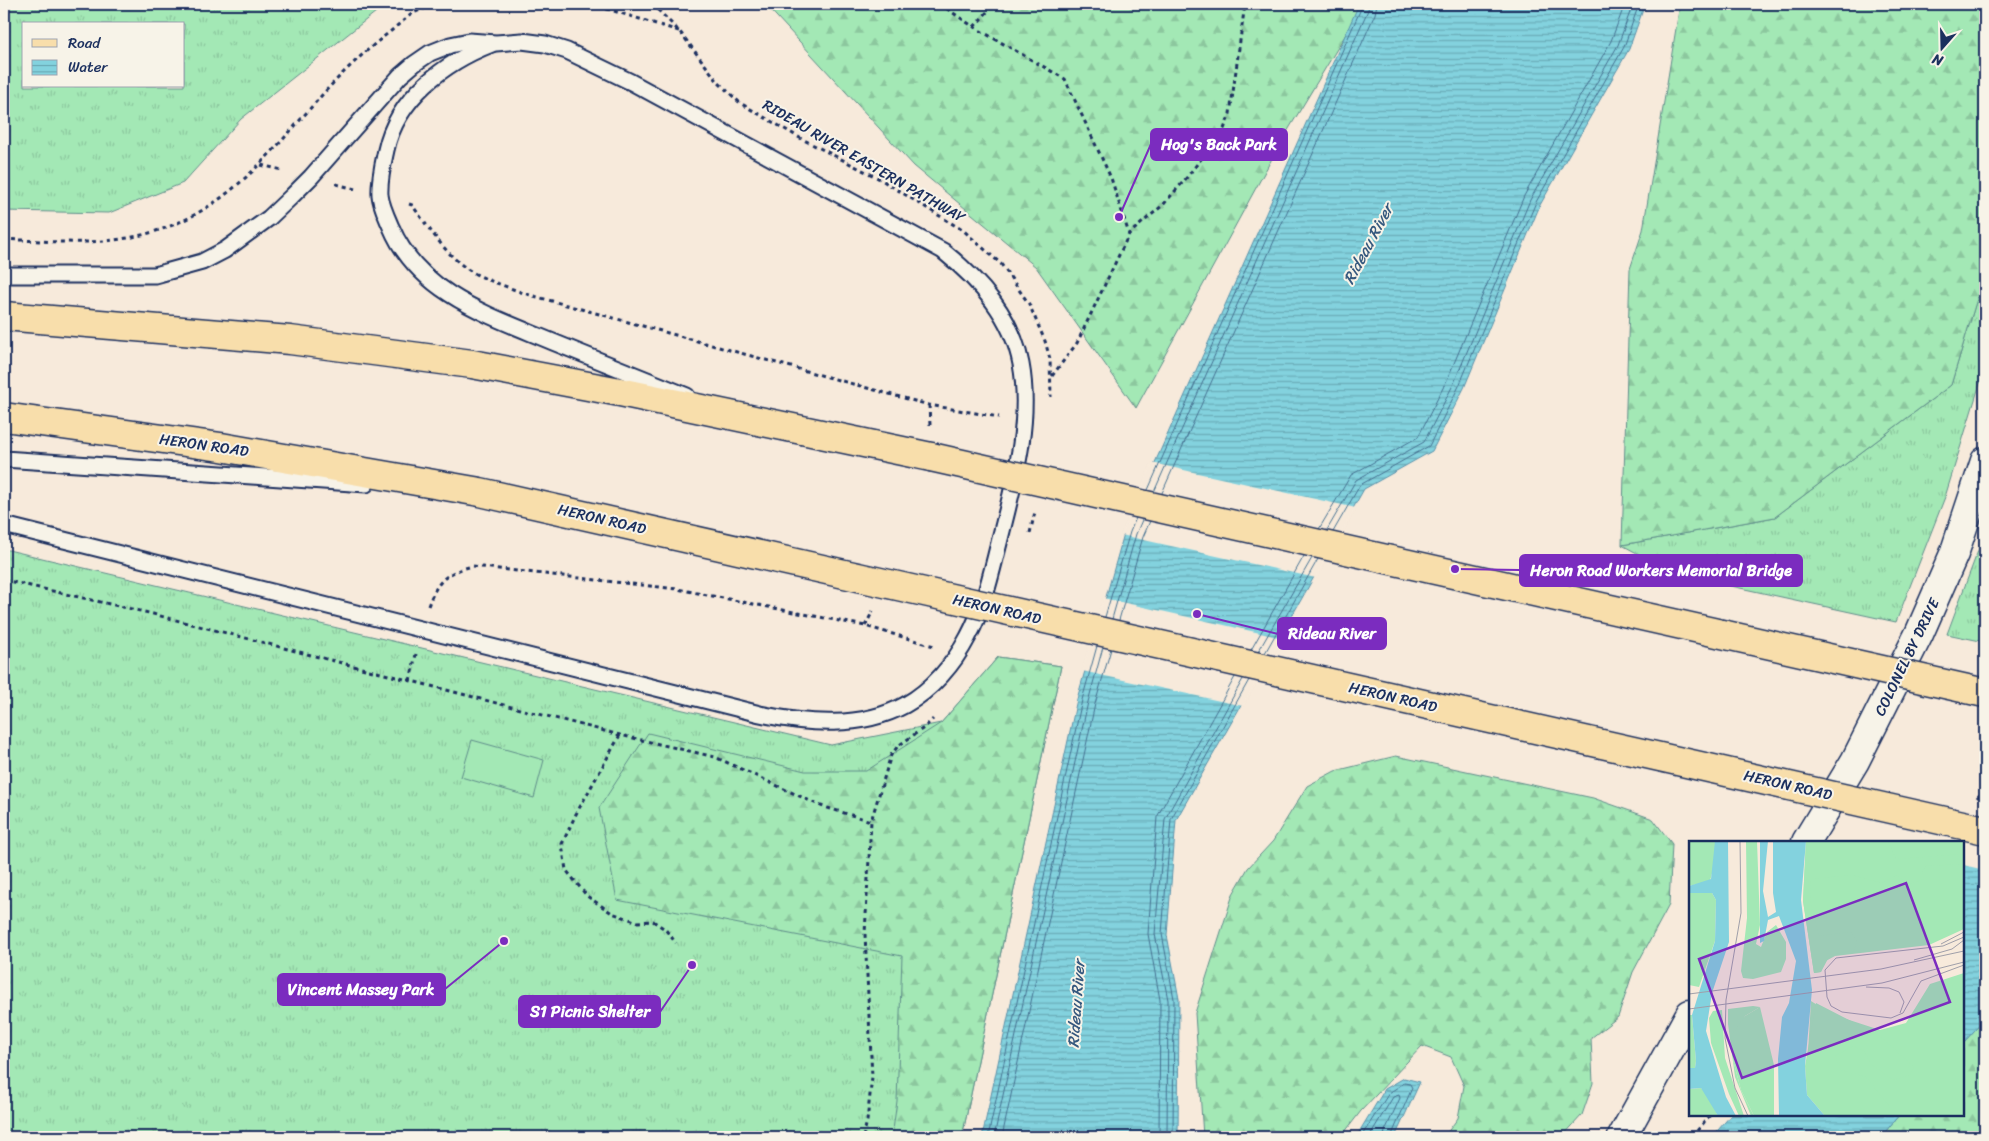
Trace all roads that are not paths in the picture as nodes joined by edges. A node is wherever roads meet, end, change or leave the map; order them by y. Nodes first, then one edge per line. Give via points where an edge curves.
1 (496, 43) junction
2 (4, 274) edge
3 (4, 316) edge
4 (4, 417) edge
5 (746, 420) junction
6 (4, 459) edge
7 (1985, 461) edge
8 (480, 492) junction
9 (4, 525) edge
10 (1985, 693) edge
11 (1985, 830) edge
12 (1807, 841) edge
13 (1689, 1016) edge
14 (1622, 1137) edge

1 - 2 lane via 470,41 430,52 400,76 311,177 269,218 247,236 202,262 156,275
1 - 5 lane via 474,51 434,76 399,118 388,141 380,196 397,242 426,278 468,306
1 - 9 lane via 545,44 595,64 943,252 987,292 1002,314 1021,363 1024,421 991,574 978,615 969,636 942,676 904,705 879,715 822,722 792,720
3 - 5 main road via 254,336 401,353 514,371
4 - 8 main road, HERON ROAD via 231,449
5 - 10 main road, bridge via 931,457
6 - 8 lane
7 - 12 main road, COLONEL BY DRIVE via 1954,554 1919,634 1855,760
8 - 11 main road, HERON ROAD, bridge
13 - 14 main road

